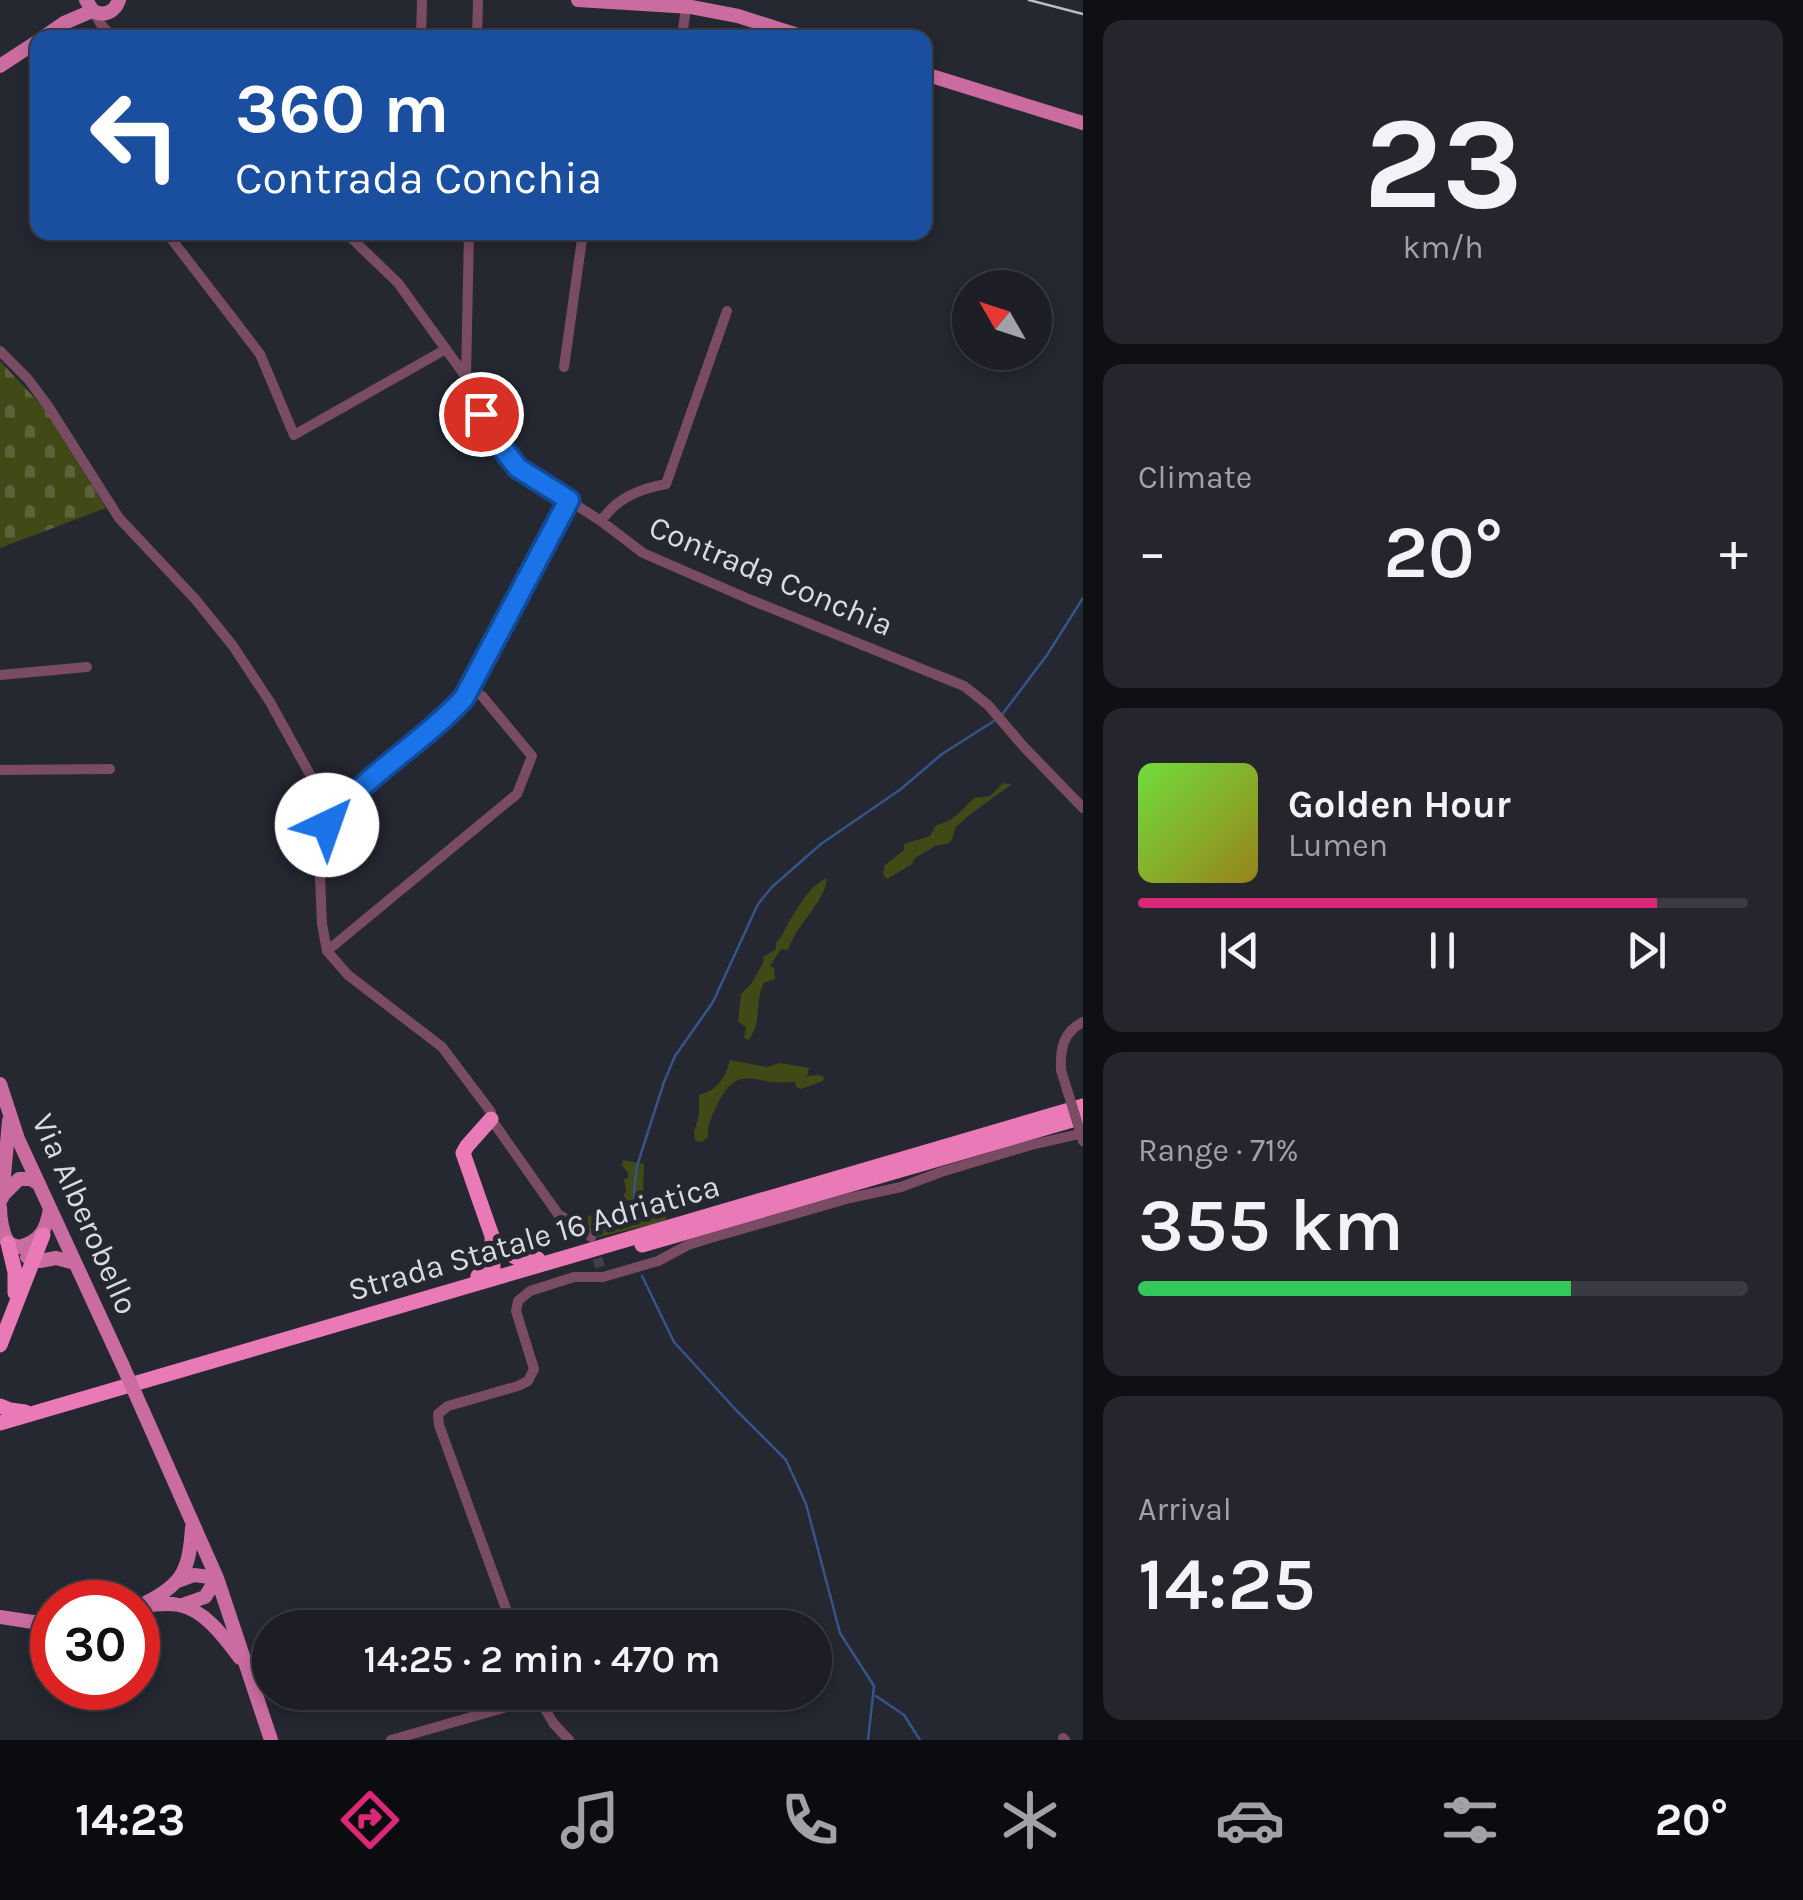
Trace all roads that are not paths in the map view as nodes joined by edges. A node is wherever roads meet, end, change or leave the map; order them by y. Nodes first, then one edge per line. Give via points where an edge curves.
1 (422, 0) edge
2 (478, 0) edge
3 (578, 0) edge
4 (119, 3) edge
5 (89, 6) edge
6 (686, 6) junction
7 (54, 30) edge
8 (108, 30) edge
9 (112, 30) edge
10 (420, 30) edge
11 (477, 30) edge
12 (683, 30) edge
13 (783, 30) edge
14 (30, 46) edge
15 (0, 66) edge
16 (932, 76) edge
17 (1083, 123) edge
18 (172, 240) edge
19 (353, 240) edge
20 (469, 240) edge
21 (582, 240) edge
22 (727, 311) dead end
23 (446, 349) junction
24 (0, 352) edge
25 (564, 367) dead end
26 (466, 377) junction
27 (569, 500) junction
28 (600, 521) junction
29 (86, 667) dead end
30 (0, 675) edge
31 (469, 689) junction
32 (110, 769) dead end
33 (0, 770) edge
34 (340, 804) junction
35 (322, 806) junction
36 (1083, 808) edge
37 (322, 833) junction
38 (327, 951) junction
39 (1083, 1022) edge
40 (0, 1084) edge
41 (1083, 1106) edge
42 (494, 1112) junction
43 (10, 1115) junction
44 (1083, 1116) edge
45 (1083, 1133) edge
46 (1083, 1141) edge
47 (39, 1184) junction
48 (1, 1203) edge
49 (50, 1209) junction
50 (43, 1235) junction
51 (492, 1236) junction
52 (7, 1240) edge
53 (591, 1244) junction
54 (33, 1260) junction
55 (75, 1263) junction
56 (16, 1302) junction
57 (400, 1306) junction
58 (0, 1344) edge
59 (0, 1406) edge
60 (39, 1412) junction
61 (0, 1424) edge
62 (0, 1433) edge
63 (192, 1522) junction
64 (216, 1578) junction
65 (178, 1581) junction
66 (160, 1596) edge
67 (160, 1604) edge
68 (182, 1605) junction
69 (506, 1610) edge
70 (0, 1616) edge
71 (30, 1619) edge
72 (247, 1668) junction
73 (488, 1710) edge
74 (546, 1710) edge
75 (271, 1740) edge
76 (391, 1740) edge
77 (568, 1740) edge

1 - 10 street
2 - 11 street
3 - 6 main road
4 - 5 main road via 103,14
4 - 9 street
5 - 7 main road
5 - 8 street
6 - 12 street
6 - 13 main road
14 - 15 main road
16 - 17 main road
18 - 23 street via 260,354 294,435
19 - 23 street, Contrada Conchia via 398,283
20 - 26 street
21 - 25 street
22 - 28 street via 666,484 627,496
23 - 26 street, Contrada Conchia
24 - 35 street via 48,406 120,518 232,646 270,702
26 - 27 street, Contrada Conchia via 481,414 518,468
27 - 28 street, Contrada Conchia
27 - 31 street
28 - 36 street, Contrada Conchia via 643,553 964,686
29 - 30 street
31 - 34 street via 450,714
31 - 38 street via 532,756 517,794
32 - 33 street
34 - 35 street
34 - 37 street
35 - 37 street
37 - 38 street
38 - 42 street via 442,1047
39 - 46 street, bridge via 1060,1052
40 - 43 main road, Via Alberobello
41 - 53 highway, Strada Statale 16 Adriatica
42 - 51 highway via 463,1153
42 - 53 street via 558,1214 586,1231
43 - 47 main road, Via Alberobello
43 - 48 main road
44 - 62 highway, Strada Statale 16 Adriatica
45 - 69 street via 707,1239 658,1260 530,1290 516,1310 534,1370 528,1380 438,1414
47 - 48 main road via 19,1179
47 - 49 main road, Via Alberobello
48 - 52 main road
49 - 50 main road
49 - 55 main road, Via Alberobello
50 - 52 main road via 27,1245
50 - 54 highway
51 - 53 highway via 528,1262
51 - 57 highway via 490,1271
52 - 54 main road
52 - 56 highway
53 - 57 highway, Strada Statale 16 Adriatica
54 - 55 main road
54 - 56 highway
55 - 63 main road, Via Alberobello, bridge
56 - 58 highway
57 - 60 highway, Strada Statale 16 Adriatica
59 - 60 highway
60 - 61 highway, Strada Statale 16 Adriatica
63 - 64 main road, Via Alberobello
63 - 65 main road via 189,1560
64 - 65 main road
64 - 68 main road via 205,1597
64 - 72 main road, Via Alberobello
65 - 66 main road
67 - 68 main road
68 - 72 main road via 220,1633
70 - 71 main road
72 - 75 main road, Via Alberobello
73 - 76 street
74 - 77 street

